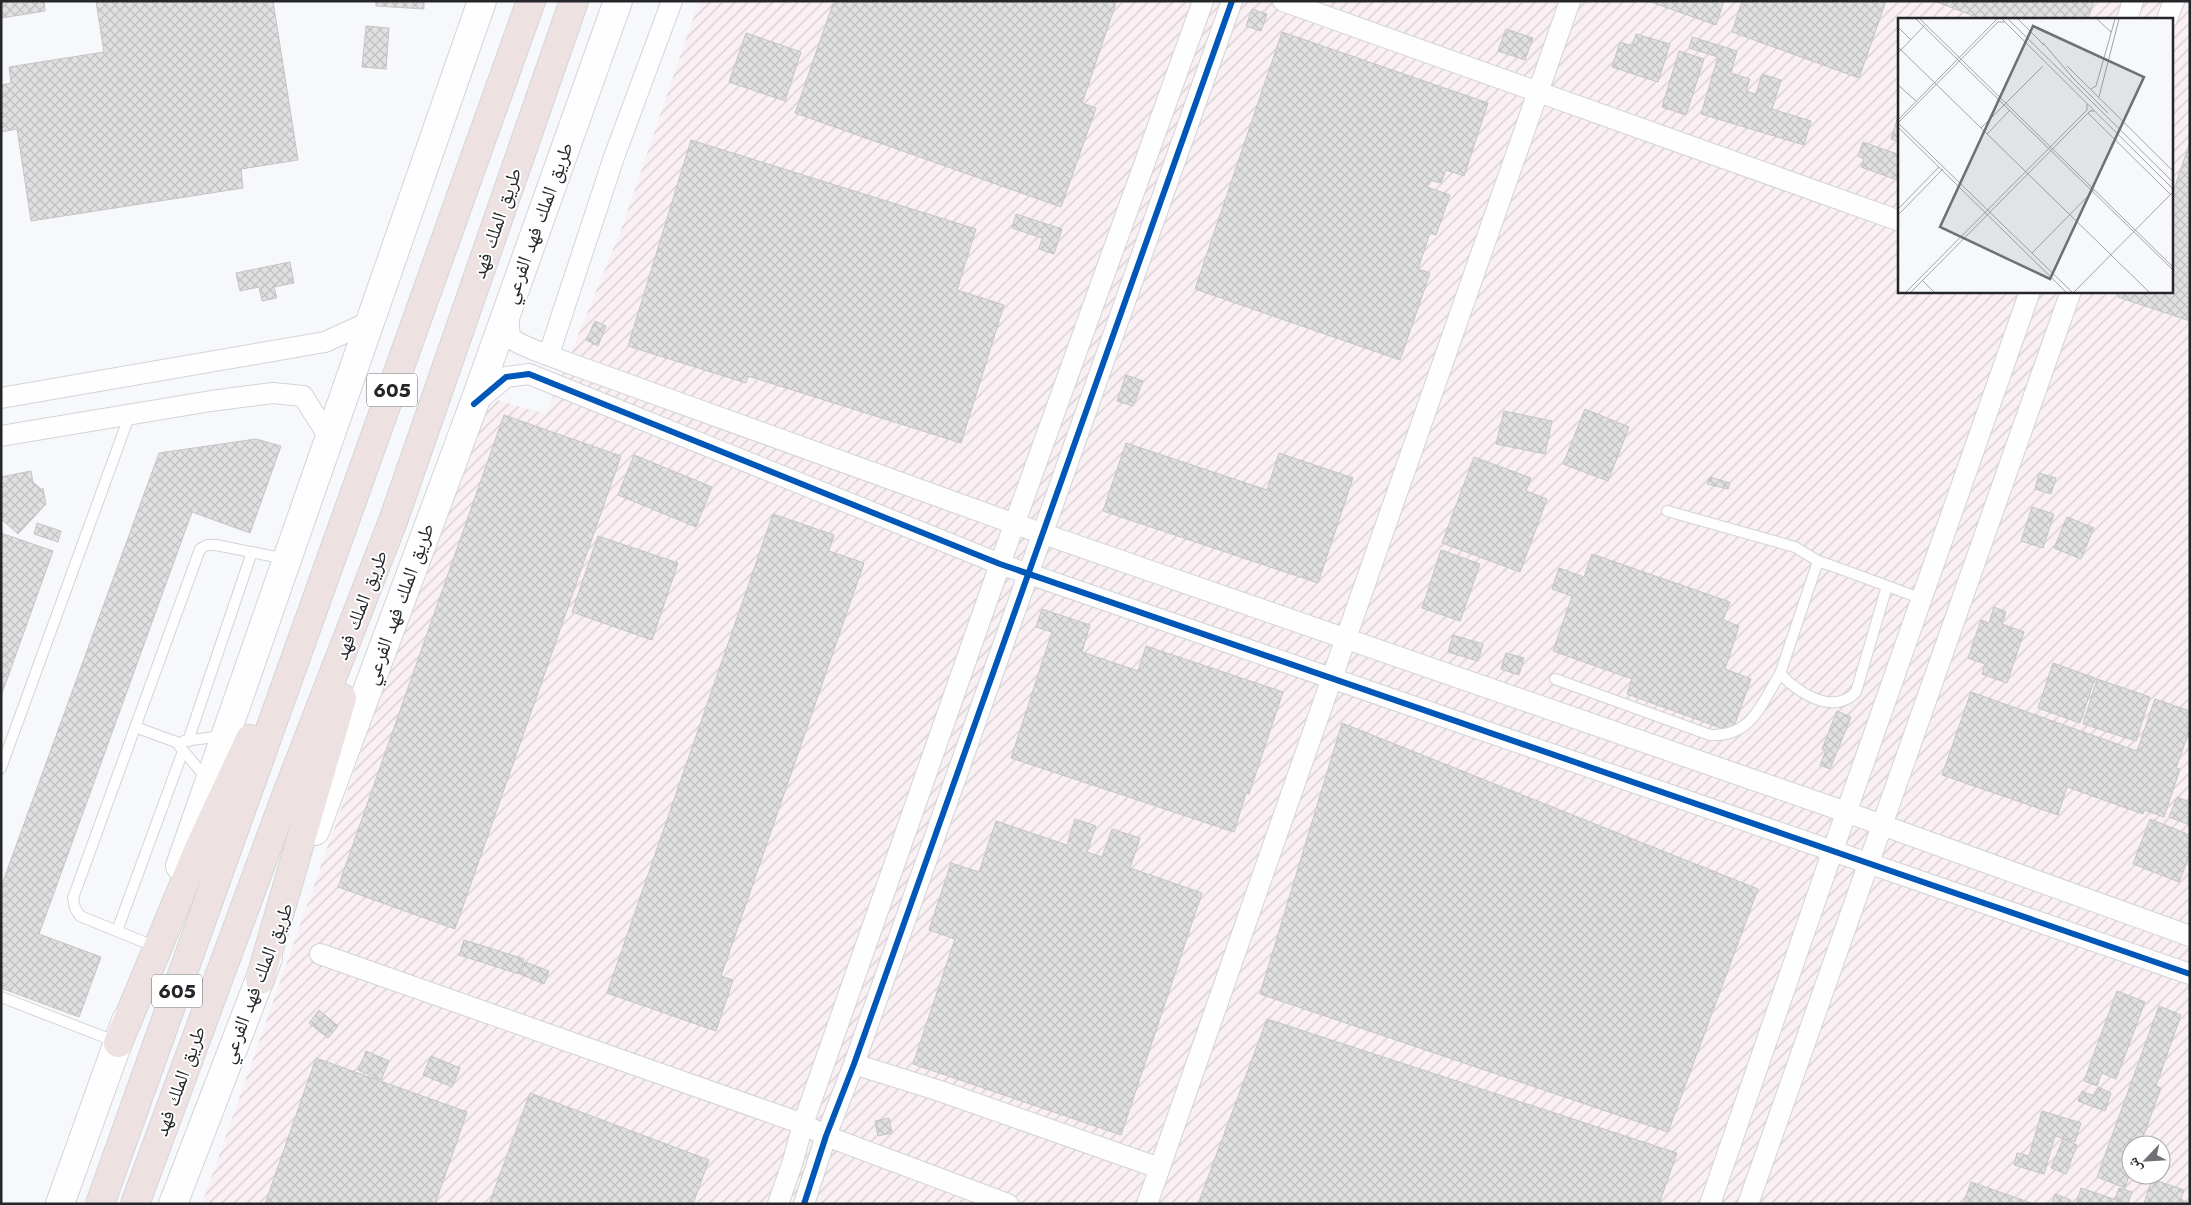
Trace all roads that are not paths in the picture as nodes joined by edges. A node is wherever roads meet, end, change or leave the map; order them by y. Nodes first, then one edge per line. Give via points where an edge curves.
1 (482, 1) edge
2 (531, 1) edge
3 (574, 1) edge
4 (618, 1) edge
5 (672, 1) edge
6 (1202, 1) edge
7 (1232, 1) edge
8 (1283, 1) edge
9 (1570, 1) edge
10 (2133, 1) edge
11 (2174, 1) edge
12 (2127, 18) edge
13 (2167, 18) edge
14 (1537, 93) junction
15 (1898, 220) edge
16 (2030, 292) edge
17 (2071, 292) edge
18 (507, 308) junction
19 (371, 321) junction
20 (549, 354) junction
21 (1, 398) edge
22 (474, 404) junction
23 (130, 414) junction
24 (1, 436) edge
25 (330, 439) junction
26 (1667, 512) dead end
27 (393, 521) junction
28 (1015, 524) junction
29 (1043, 533) junction
30 (252, 552) junction
31 (288, 560) junction
32 (1818, 561) junction
33 (1000, 564) junction
34 (1029, 574) junction
35 (1887, 586) junction
36 (320, 590) junction
37 (1922, 599) junction
38 (1347, 638) junction
39 (1780, 674) junction
40 (1333, 677) junction
41 (1555, 679) dead end
42 (135, 726) junction
43 (226, 736) junction
44 (188, 741) junction
45 (176, 742) junction
46 (184, 752) junction
47 (1, 768) edge
48 (209, 782) junction
49 (1846, 812) junction
50 (1882, 826) junction
51 (1833, 850) junction
52 (1869, 862) junction
53 (117, 931) junction
54 (2190, 936) edge
55 (151, 945) junction
56 (320, 954) dead end
57 (2188, 967) edge
58 (260, 980) junction
59 (1, 997) edge
60 (118, 1043) junction
61 (854, 1064) junction
62 (803, 1124) junction
63 (826, 1136) junction
64 (1159, 1168) junction
65 (60, 1204) edge
66 (100, 1204) edge
67 (135, 1204) edge
68 (173, 1204) edge
69 (778, 1204) edge
70 (804, 1204) edge
71 (1008, 1204) edge
72 (1146, 1204) edge
73 (1710, 1204) edge
74 (1748, 1204) edge

1 - 19 main road
2 - 36 highway, طريق الملك فهد / 605
3 - 27 highway, طريق الملك فهد / 605
4 - 18 main road, طريق الملك فهد الفرعي
5 - 20 street via 614,157
6 - 28 street
7 - 29 street
8 - 14 street
9 - 14 street
10 - 12 street
11 - 13 street
14 - 15 street
14 - 38 street
16 - 37 street
17 - 50 street
18 - 20 street via 510,338 524,347
18 - 22 main road, طريق الملك فهد الفرعي
19 - 21 street via 325,342
19 - 25 main road
20 - 28 street
22 - 33 street via 506,377 529,374
22 - 58 main road, طريق الملك فهد الفرعي
23 - 24 street
23 - 25 street via 273,393 303,396
23 - 47 lane
25 - 31 main road
26 - 32 lane via 1795,547
27 - 58 highway
27 - 67 highway, طريق الملك فهد / 605 via 288,791
28 - 29 street
28 - 33 street
29 - 34 street
29 - 38 street
30 - 31 lane
30 - 42 lane via 216,545 200,549
30 - 44 lane
31 - 43 main road
32 - 35 lane
32 - 39 lane
33 - 34 street
33 - 62 street
34 - 40 street
34 - 61 street
35 - 37 lane
35 - 39 lane via 1856,692 1850,698 1834,704 1813,698 1799,691
36 - 60 highway via 200,846
36 - 66 highway, طريق الملك فهد / 605
37 - 49 street
38 - 40 street
38 - 49 street
39 - 41 lane via 1755,716 1740,731 1723,736 1710,735
40 - 51 street
40 - 64 street
42 - 45 lane
42 - 53 lane via 73,898 80,916
43 - 44 lane
43 - 48 main road
44 - 45 lane
45 - 46 lane
46 - 48 lane
46 - 53 lane
48 - 55 main road
49 - 50 street
49 - 51 street
50 - 52 street
50 - 54 street
51 - 52 street
51 - 73 street
52 - 57 street
52 - 74 street
53 - 55 lane
55 - 60 main road
56 - 62 street
58 - 68 main road, طريق الملك فهد الفرعي
59 - 60 lane
60 - 65 main road
61 - 63 street
61 - 64 street
62 - 63 street
62 - 69 street
63 - 70 street
63 - 71 street
64 - 72 street

